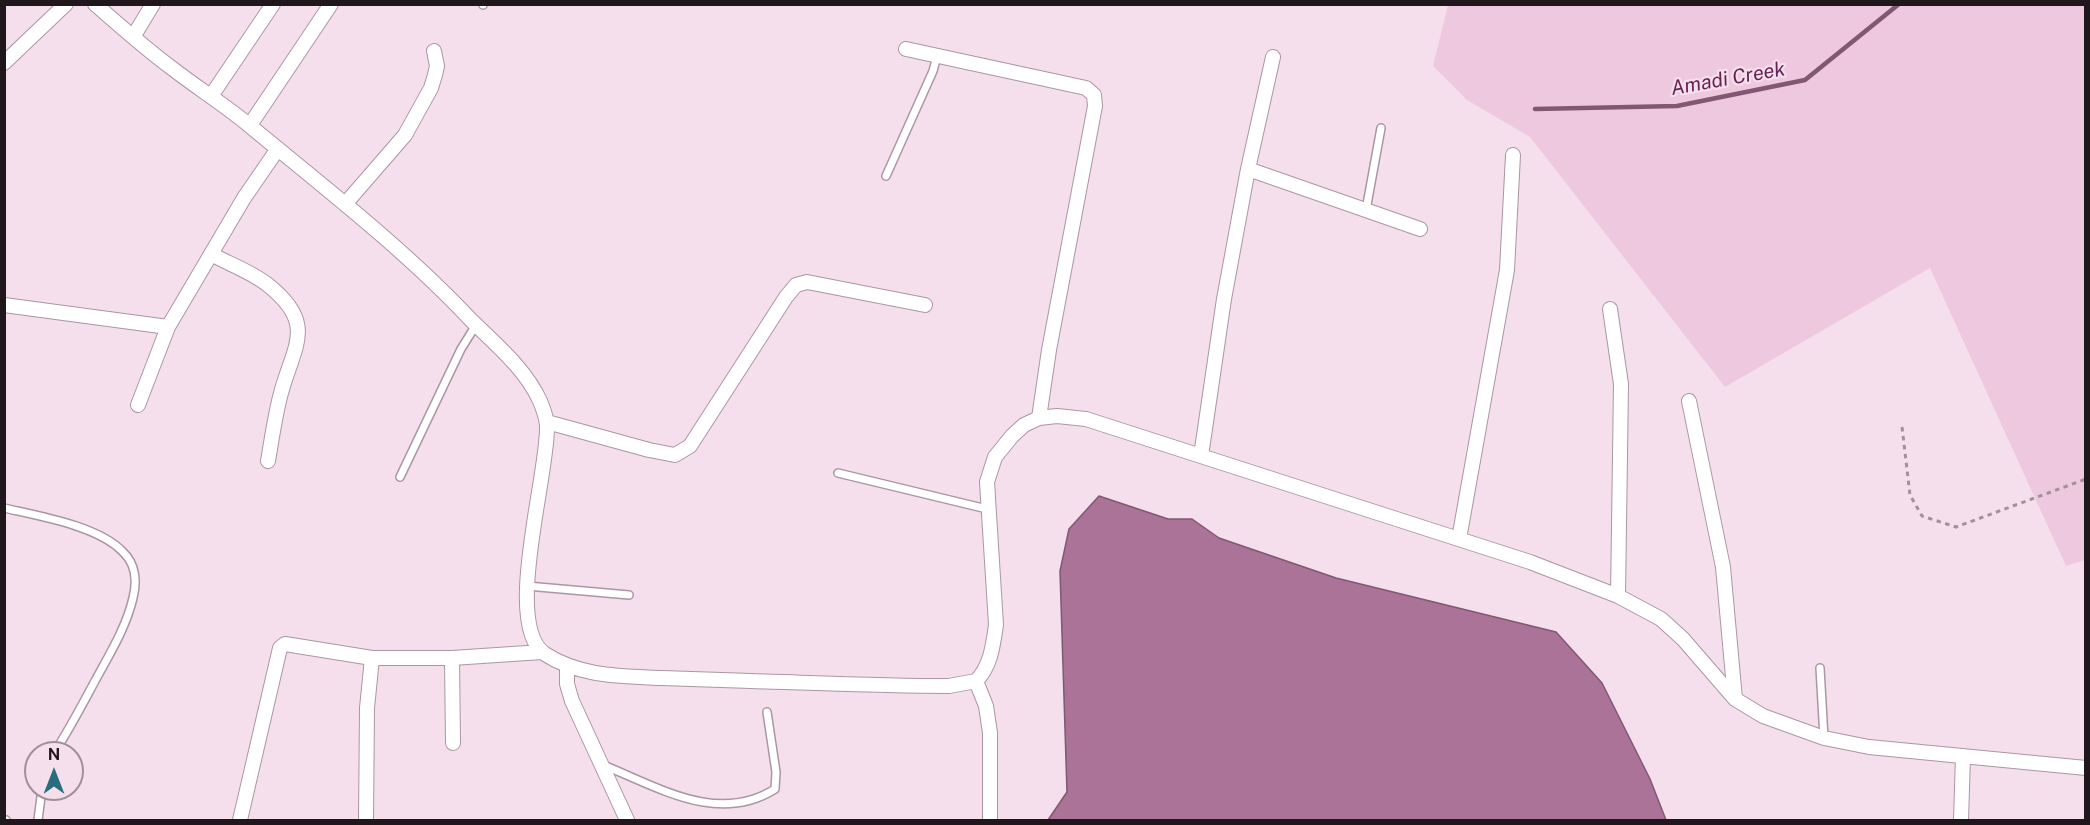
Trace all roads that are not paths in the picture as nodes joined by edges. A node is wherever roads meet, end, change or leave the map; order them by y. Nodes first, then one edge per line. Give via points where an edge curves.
1 (66, 4) edge
2 (95, 4) edge
3 (153, 4) edge
4 (273, 4) edge
5 (331, 4) edge
6 (133, 38) junction
7 (906, 49) dead end
8 (434, 51) dead end
9 (938, 56) junction
10 (1273, 57) dead end
11 (4, 63) edge
12 (210, 96) junction
13 (250, 126) junction
14 (1381, 128) dead end
15 (277, 150) junction
16 (1513, 155) dead end
17 (1248, 169) junction
18 (886, 176) dead end
19 (346, 203) junction
20 (1366, 210) junction
21 (1420, 229) dead end
22 (211, 254) junction
23 (4, 305) edge
24 (925, 305) dead end
25 (1610, 309) dead end
26 (476, 325) junction
27 (168, 327) junction
28 (1689, 401) dead end
29 (138, 405) dead end
30 (1039, 418) junction
31 (547, 422) junction
32 (1201, 456) junction
33 (268, 461) dead end
34 (838, 473) dead end
35 (400, 477) dead end
36 (4, 508) edge
37 (987, 509) junction
38 (1459, 539) junction
39 (527, 586) junction
40 (629, 595) dead end
41 (1618, 596) junction
42 (542, 652) junction
43 (372, 658) junction
44 (452, 658) junction
45 (567, 665) junction
46 (1820, 668) dead end
47 (976, 681) junction
48 (1736, 699) junction
49 (767, 712) dead end
50 (1824, 738) junction
51 (61, 741) edge
52 (453, 742) dead end
53 (1963, 756) junction
54 (600, 764) junction
55 (2085, 768) edge
56 (40, 801) edge
57 (38, 820) edge
58 (240, 820) edge
59 (366, 820) edge
60 (627, 820) edge
61 (990, 820) edge
62 (1961, 820) edge

1 - 11 street
2 - 6 street
3 - 6 street
4 - 12 street
5 - 13 street
6 - 12 street
7 - 9 street
8 - 19 street via 436,66 431,88 405,135
9 - 18 lane
9 - 30 street via 1086,88 1095,98
10 - 17 street
12 - 13 street
13 - 15 street
14 - 20 lane
15 - 19 street
15 - 22 street
16 - 38 street via 1507,270
17 - 20 street
17 - 32 street
19 - 26 street
20 - 21 street
22 - 27 street
22 - 33 street via 267,284 296,315 296,351 282,390
23 - 27 street
24 - 31 street via 807,282 796,285 690,446 675,455
25 - 41 street via 1621,384
26 - 31 street via 533,386
26 - 35 lane
27 - 29 street
28 - 48 street via 1723,567
30 - 32 street via 1086,419
30 - 37 street via 1024,425 995,457 987,482
31 - 39 street
32 - 38 street
34 - 37 lane
36 - 51 lane via 94,533 121,549 134,570 129,614
37 - 47 street via 996,625 988,664
38 - 41 street
39 - 40 lane
39 - 42 street via 532,634
41 - 48 street via 1661,619
42 - 44 street
42 - 45 street
43 - 44 street
43 - 58 street via 294,644 280,648
43 - 59 street via 366,731
44 - 52 street
45 - 47 street via 603,675 686,679 937,686
45 - 54 street via 572,701
46 - 50 lane
47 - 61 street via 986,706 990,733
48 - 50 street via 1763,716
49 - 54 lane via 776,789 761,799 729,806 687,801
50 - 53 street via 1869,747
53 - 55 street
53 - 62 street
54 - 60 street
56 - 57 lane

